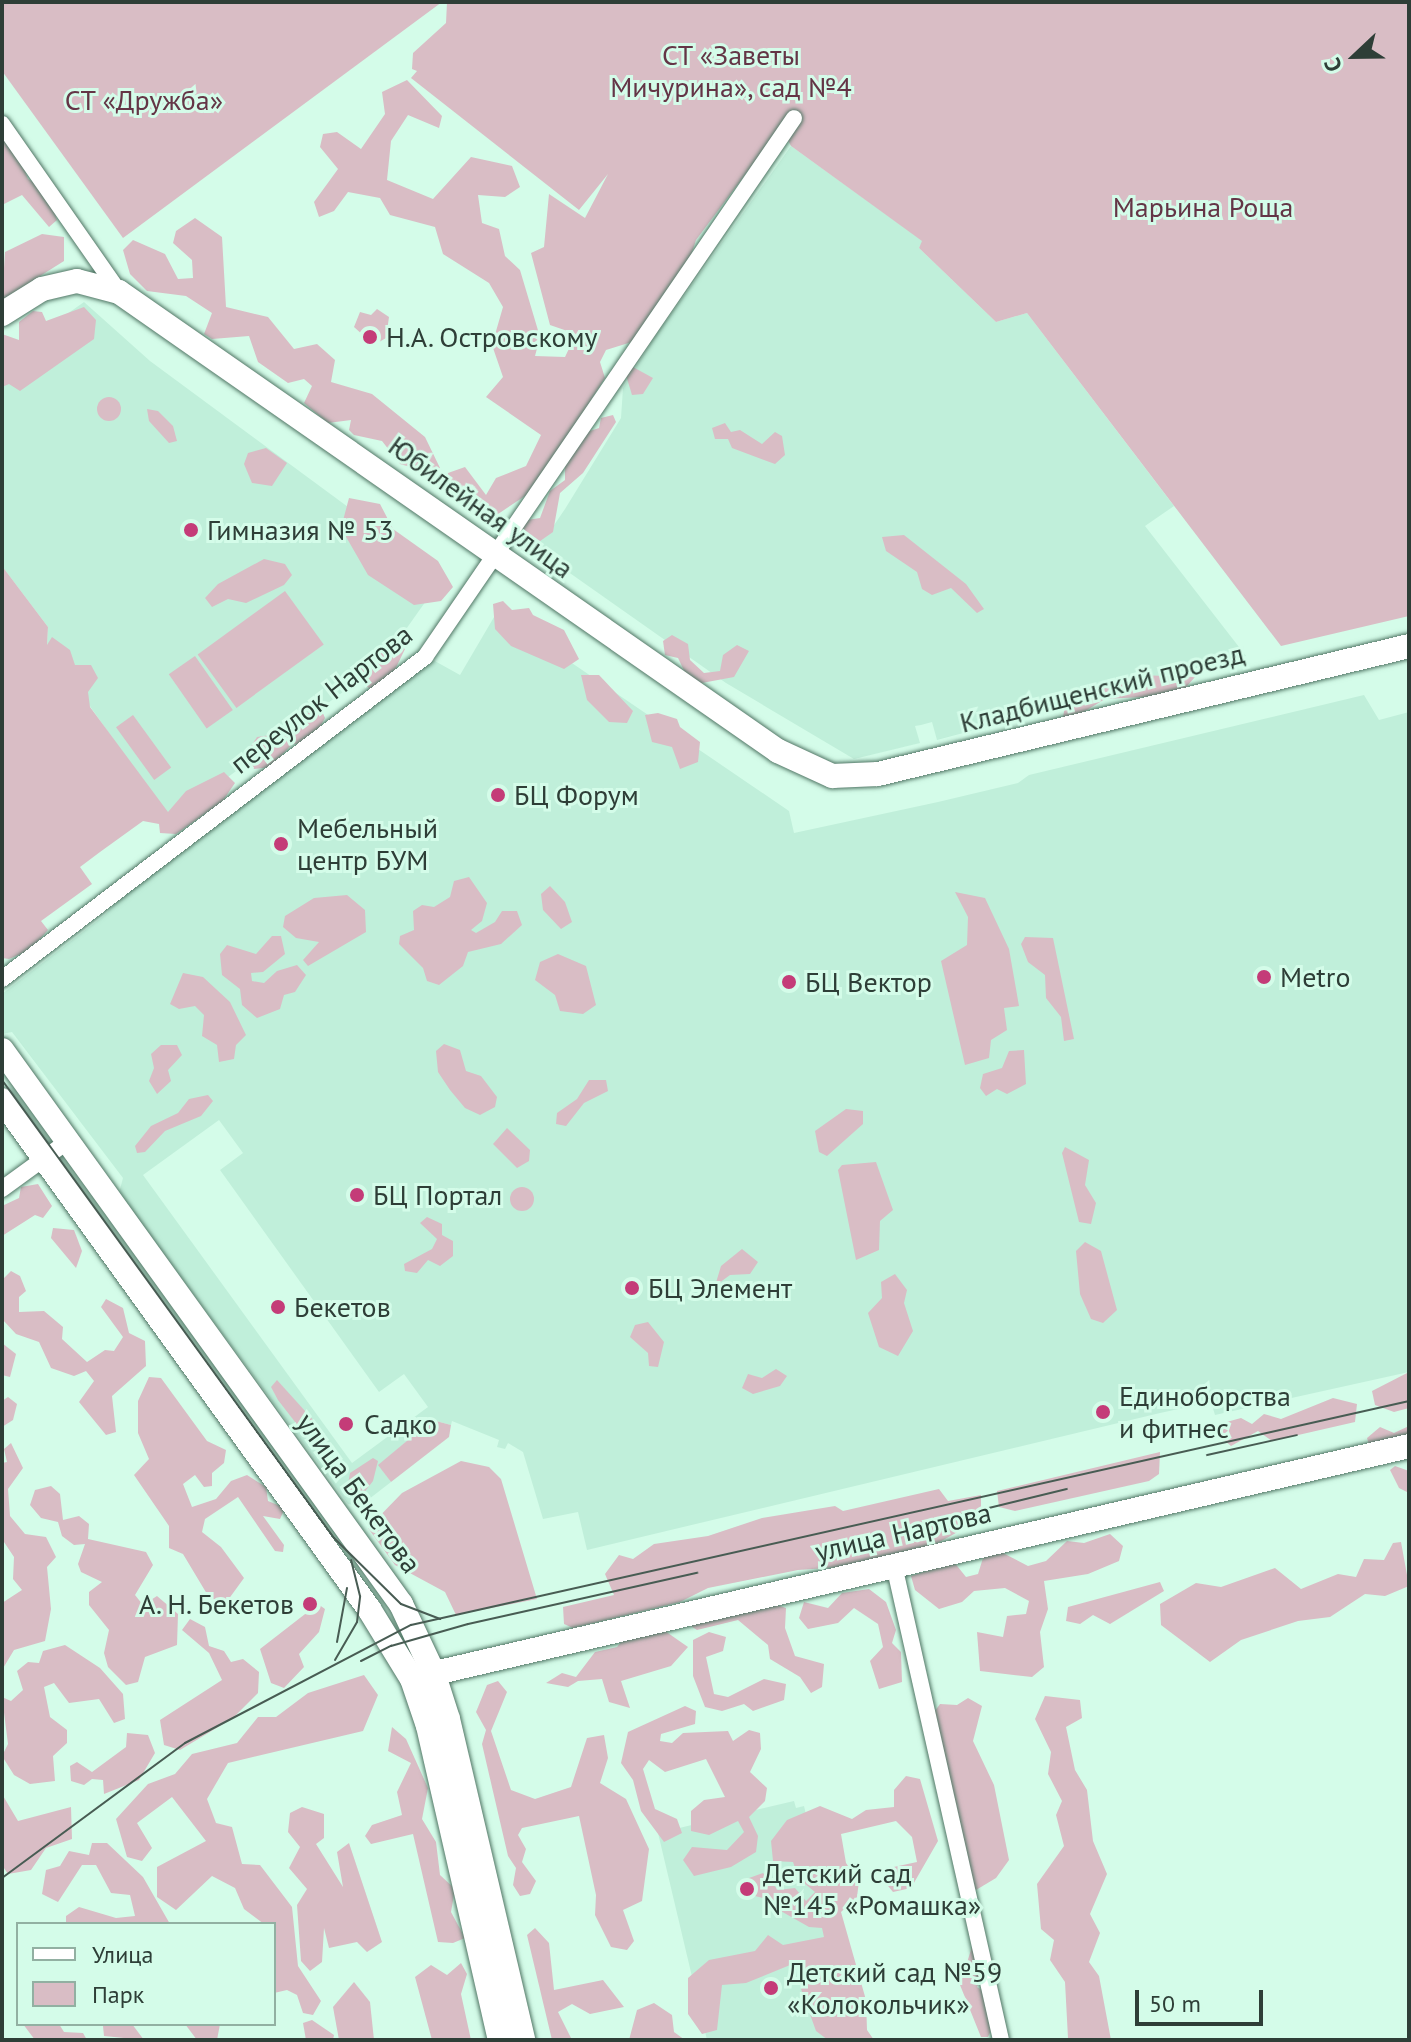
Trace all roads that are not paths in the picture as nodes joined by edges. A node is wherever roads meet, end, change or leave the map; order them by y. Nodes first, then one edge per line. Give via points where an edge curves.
1 (794, 118) dead end
2 (2, 124) edge
3 (119, 292) junction
4 (2, 314) edge
5 (494, 555) junction
6 (1409, 646) edge
7 (809, 768) joint
8 (2, 979) edge
9 (2, 1050) edge
10 (2, 1100) edge
11 (68, 1141) junction
12 (44, 1158) junction
13 (2, 1189) edge
14 (1409, 1446) edge
15 (894, 1565) junction
16 (423, 1676) junction
17 (500, 2040) edge
18 (523, 2040) edge
19 (1001, 2040) edge

1 - 5 street, переулок Нартова
2 - 3 street, Юбилейная улица
3 - 4 street, Юбилейная улица via 77,281 42,289
3 - 5 street, Юбилейная улица
5 - 7 street, Юбилейная улица
5 - 8 street, переулок Нартова via 425,657
6 - 7 street, Кладбищенский проезд via 878,774 832,776
9 - 11 street, улица Бекетова
10 - 12 street, улица Бекетова
11 - 12 street
11 - 16 street, улица Бекетова via 390,1588
12 - 13 street
12 - 16 street, улица Бекетова via 369,1609
14 - 15 street, улица Нартова
15 - 16 street, улица Нартова
15 - 19 street
16 - 17 street, улица Бекетова via 428,1726
16 - 18 street, улица Бекетова

